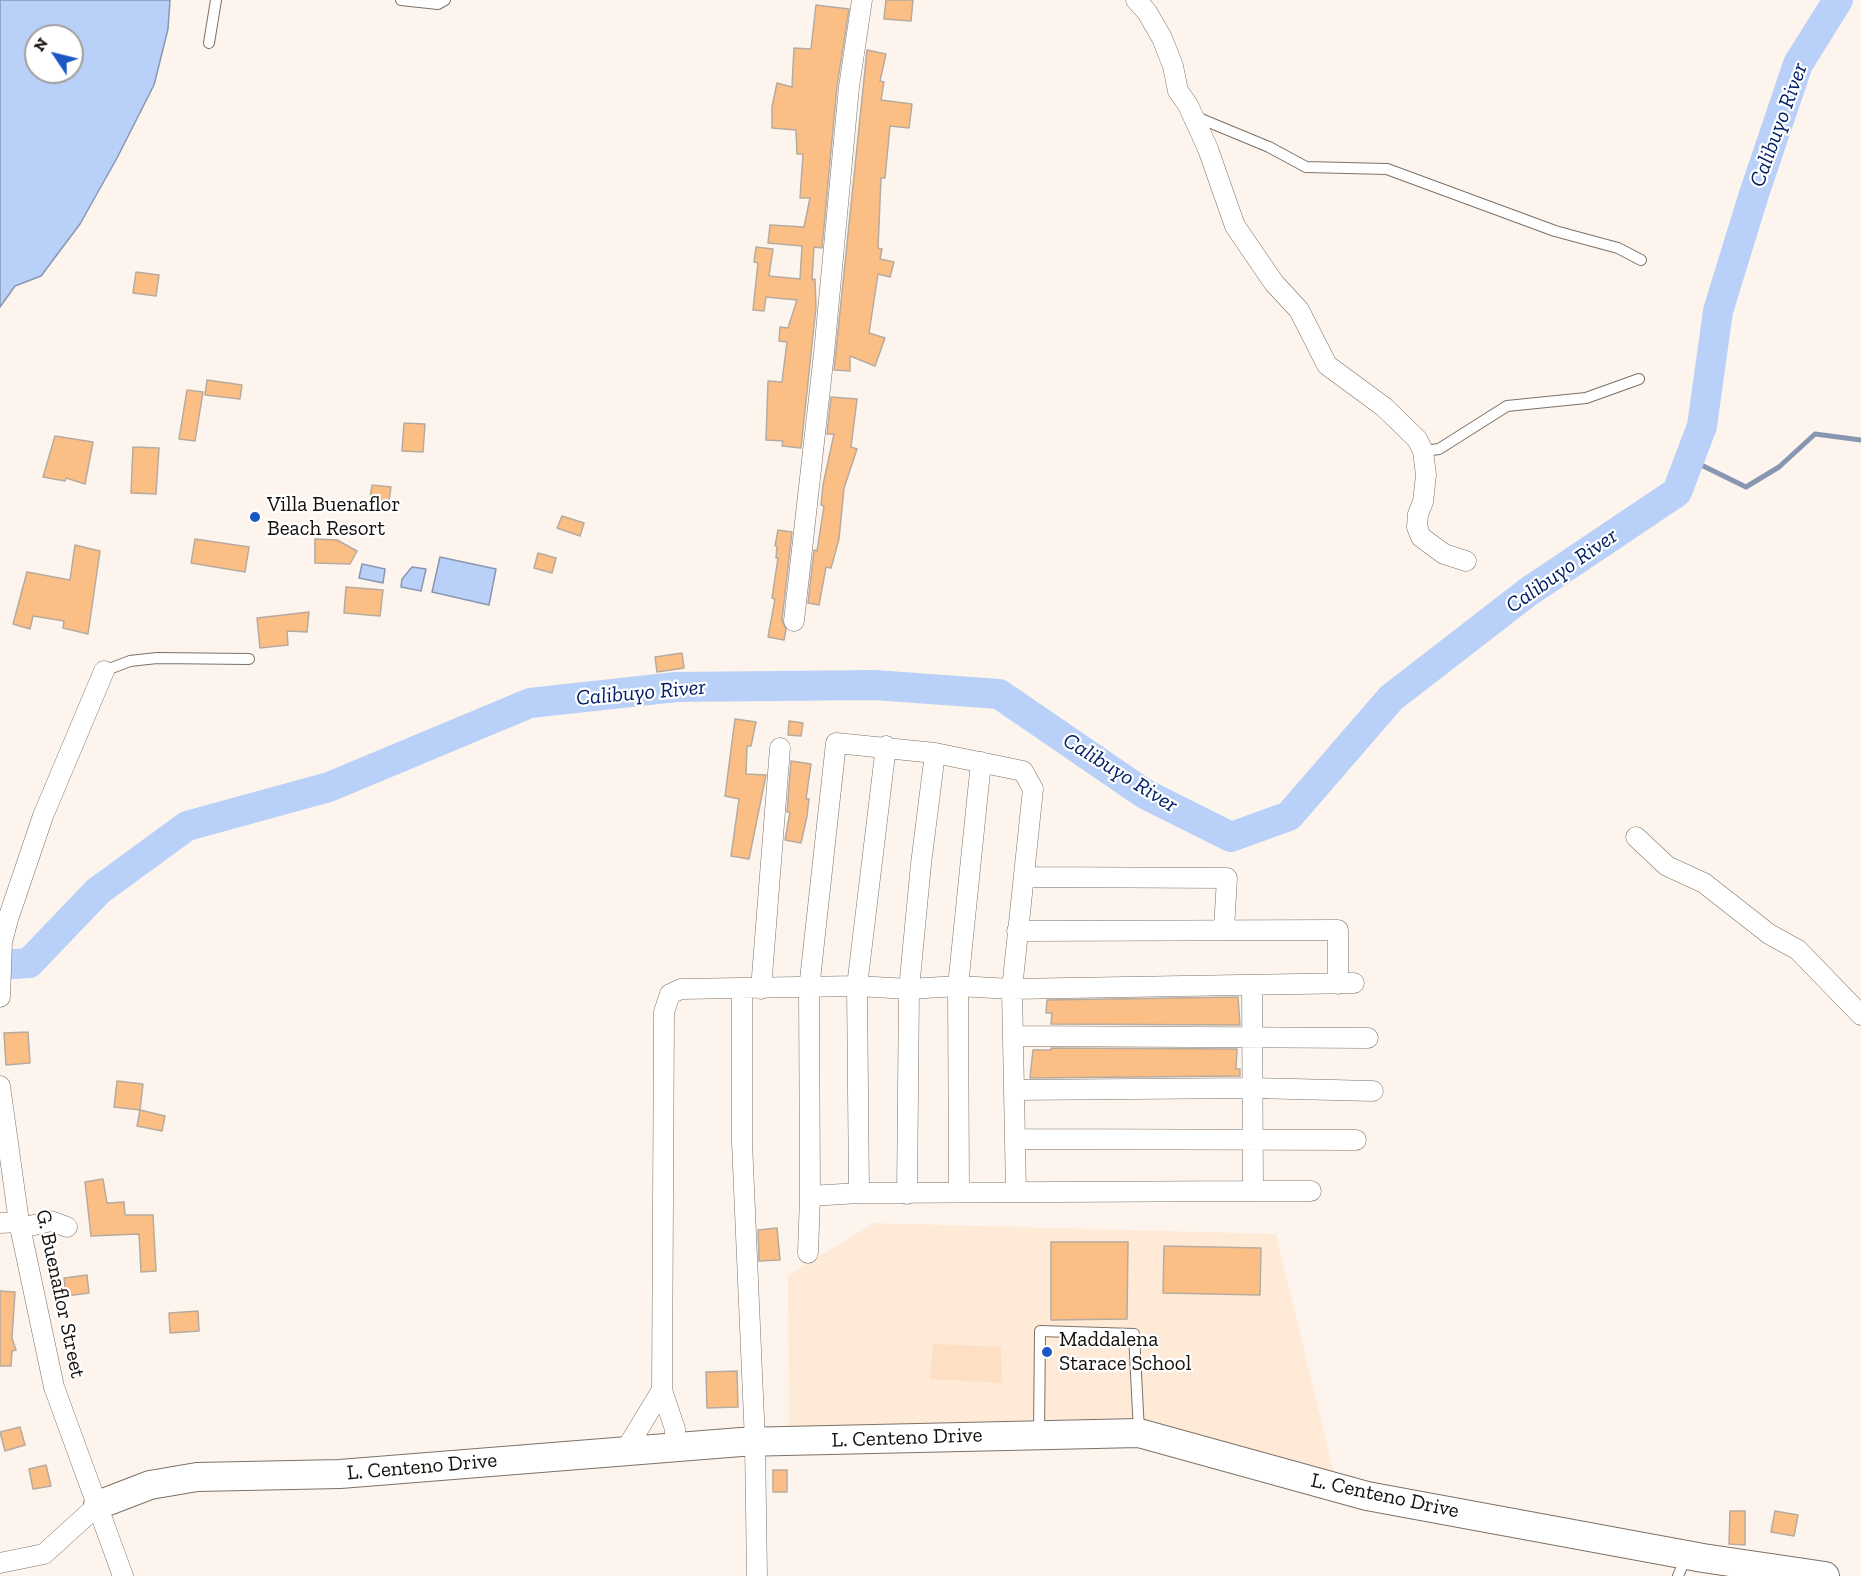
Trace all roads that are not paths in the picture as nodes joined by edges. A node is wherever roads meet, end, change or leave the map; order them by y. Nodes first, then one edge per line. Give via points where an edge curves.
1 (216, 0) edge
2 (401, 0) edge
3 (445, 0) edge
4 (862, 0) edge
5 (1136, 0) edge
6 (209, 43) dead end
7 (1193, 116) junction
8 (1641, 260) dead end
9 (1639, 379) dead end
10 (1424, 451) junction
11 (1466, 561) dead end
12 (794, 621) dead end
13 (249, 658) dead end
14 (104, 671) joint
15 (886, 746) junction
16 (780, 748) dead end
17 (936, 753) junction
18 (981, 762) junction
19 (1636, 837) dead end
20 (1024, 877) junction
21 (1224, 929) junction
22 (1017, 931) junction
23 (1252, 985) junction
24 (857, 986) junction
25 (958, 986) junction
26 (751, 989) junction
27 (809, 989) junction
28 (909, 989) junction
29 (1012, 989) junction
30 (0, 997) edge
31 (1861, 1015) edge
32 (1014, 1036) junction
33 (1368, 1038) dead end
34 (1253, 1039) junction
35 (0, 1086) edge
36 (1253, 1088) junction
37 (1015, 1090) junction
38 (1373, 1091) dead end
39 (1015, 1139) junction
40 (1356, 1140) dead end
41 (1254, 1142) junction
42 (1253, 1191) junction
43 (1311, 1191) dead end
44 (959, 1192) junction
45 (1016, 1192) junction
46 (859, 1193) junction
47 (907, 1194) junction
48 (810, 1196) junction
49 (13, 1224) edge
50 (67, 1227) dead end
51 (808, 1253) dead end
52 (662, 1390) junction
53 (1138, 1433) junction
54 (1039, 1434) junction
55 (755, 1442) junction
56 (675, 1446) junction
57 (625, 1450) junction
58 (98, 1505) junction
59 (0, 1563) edge
60 (1683, 1565) edge
61 (123, 1576) edge
62 (757, 1576) edge
63 (1825, 1576) edge

1 - 6 lane
2 - 3 lane via 438,4
4 - 12 street via 849,87
5 - 7 street via 1162,38 1178,91
7 - 8 lane via 1269,147 1306,167 1387,169 1524,221 1618,248
7 - 10 street via 1235,226 1311,328 1327,365 1384,407
9 - 10 lane via 1586,398 1507,406 1439,449
10 - 11 street via 1426,475 1417,527 1421,537 1443,554
13 - 14 lane via 157,658 130,661
14 - 30 street via 43,816 2,942
15 - 17 street
15 - 24 street
15 - 27 street via 826,742
16 - 26 street
17 - 18 street
17 - 28 street
18 - 20 street via 1023,771 1033,789
18 - 25 street
19 - 31 street via 1667,866 1704,884 1769,934 1798,950
20 - 21 street via 1227,878
20 - 22 street
21 - 22 street
21 - 23 street via 1338,930 1346,984
22 - 29 street
23 - 29 street
23 - 34 street
24 - 27 street
24 - 28 street
24 - 46 street
25 - 28 street
25 - 29 street
25 - 44 street
26 - 27 street
26 - 52 street via 681,989 670,994 664,1012
26 - 55 street via 742,1142
27 - 48 street
28 - 47 street
29 - 32 street
32 - 34 street
32 - 37 street
33 - 34 street
34 - 36 street
35 - 49 street, G. Buenaflor Street
36 - 37 street
36 - 38 street
36 - 41 street
37 - 39 street
39 - 41 street
39 - 45 street
40 - 41 street
41 - 42 street
42 - 43 street
42 - 45 street
44 - 45 street
44 - 47 street
46 - 47 street
46 - 48 street
48 - 51 street
49 - 50 street via 51,1221
49 - 58 street, G. Buenaflor Street via 54,1387
52 - 56 street via 675,1429
52 - 57 street
53 - 54 street, L. Centeno Drive
53 - 54 lane via 1134,1334 1040,1331
53 - 60 street, L. Centeno Drive via 1367,1496
54 - 55 street, L. Centeno Drive
55 - 56 street, L. Centeno Drive
55 - 62 street
56 - 57 street, L. Centeno Drive
57 - 58 street, L. Centeno Drive via 340,1474 197,1477 150,1485
58 - 59 street, L. Centeno Drive via 44,1554
58 - 61 street, G. Buenaflor Street
60 - 63 street, L. Centeno Drive

